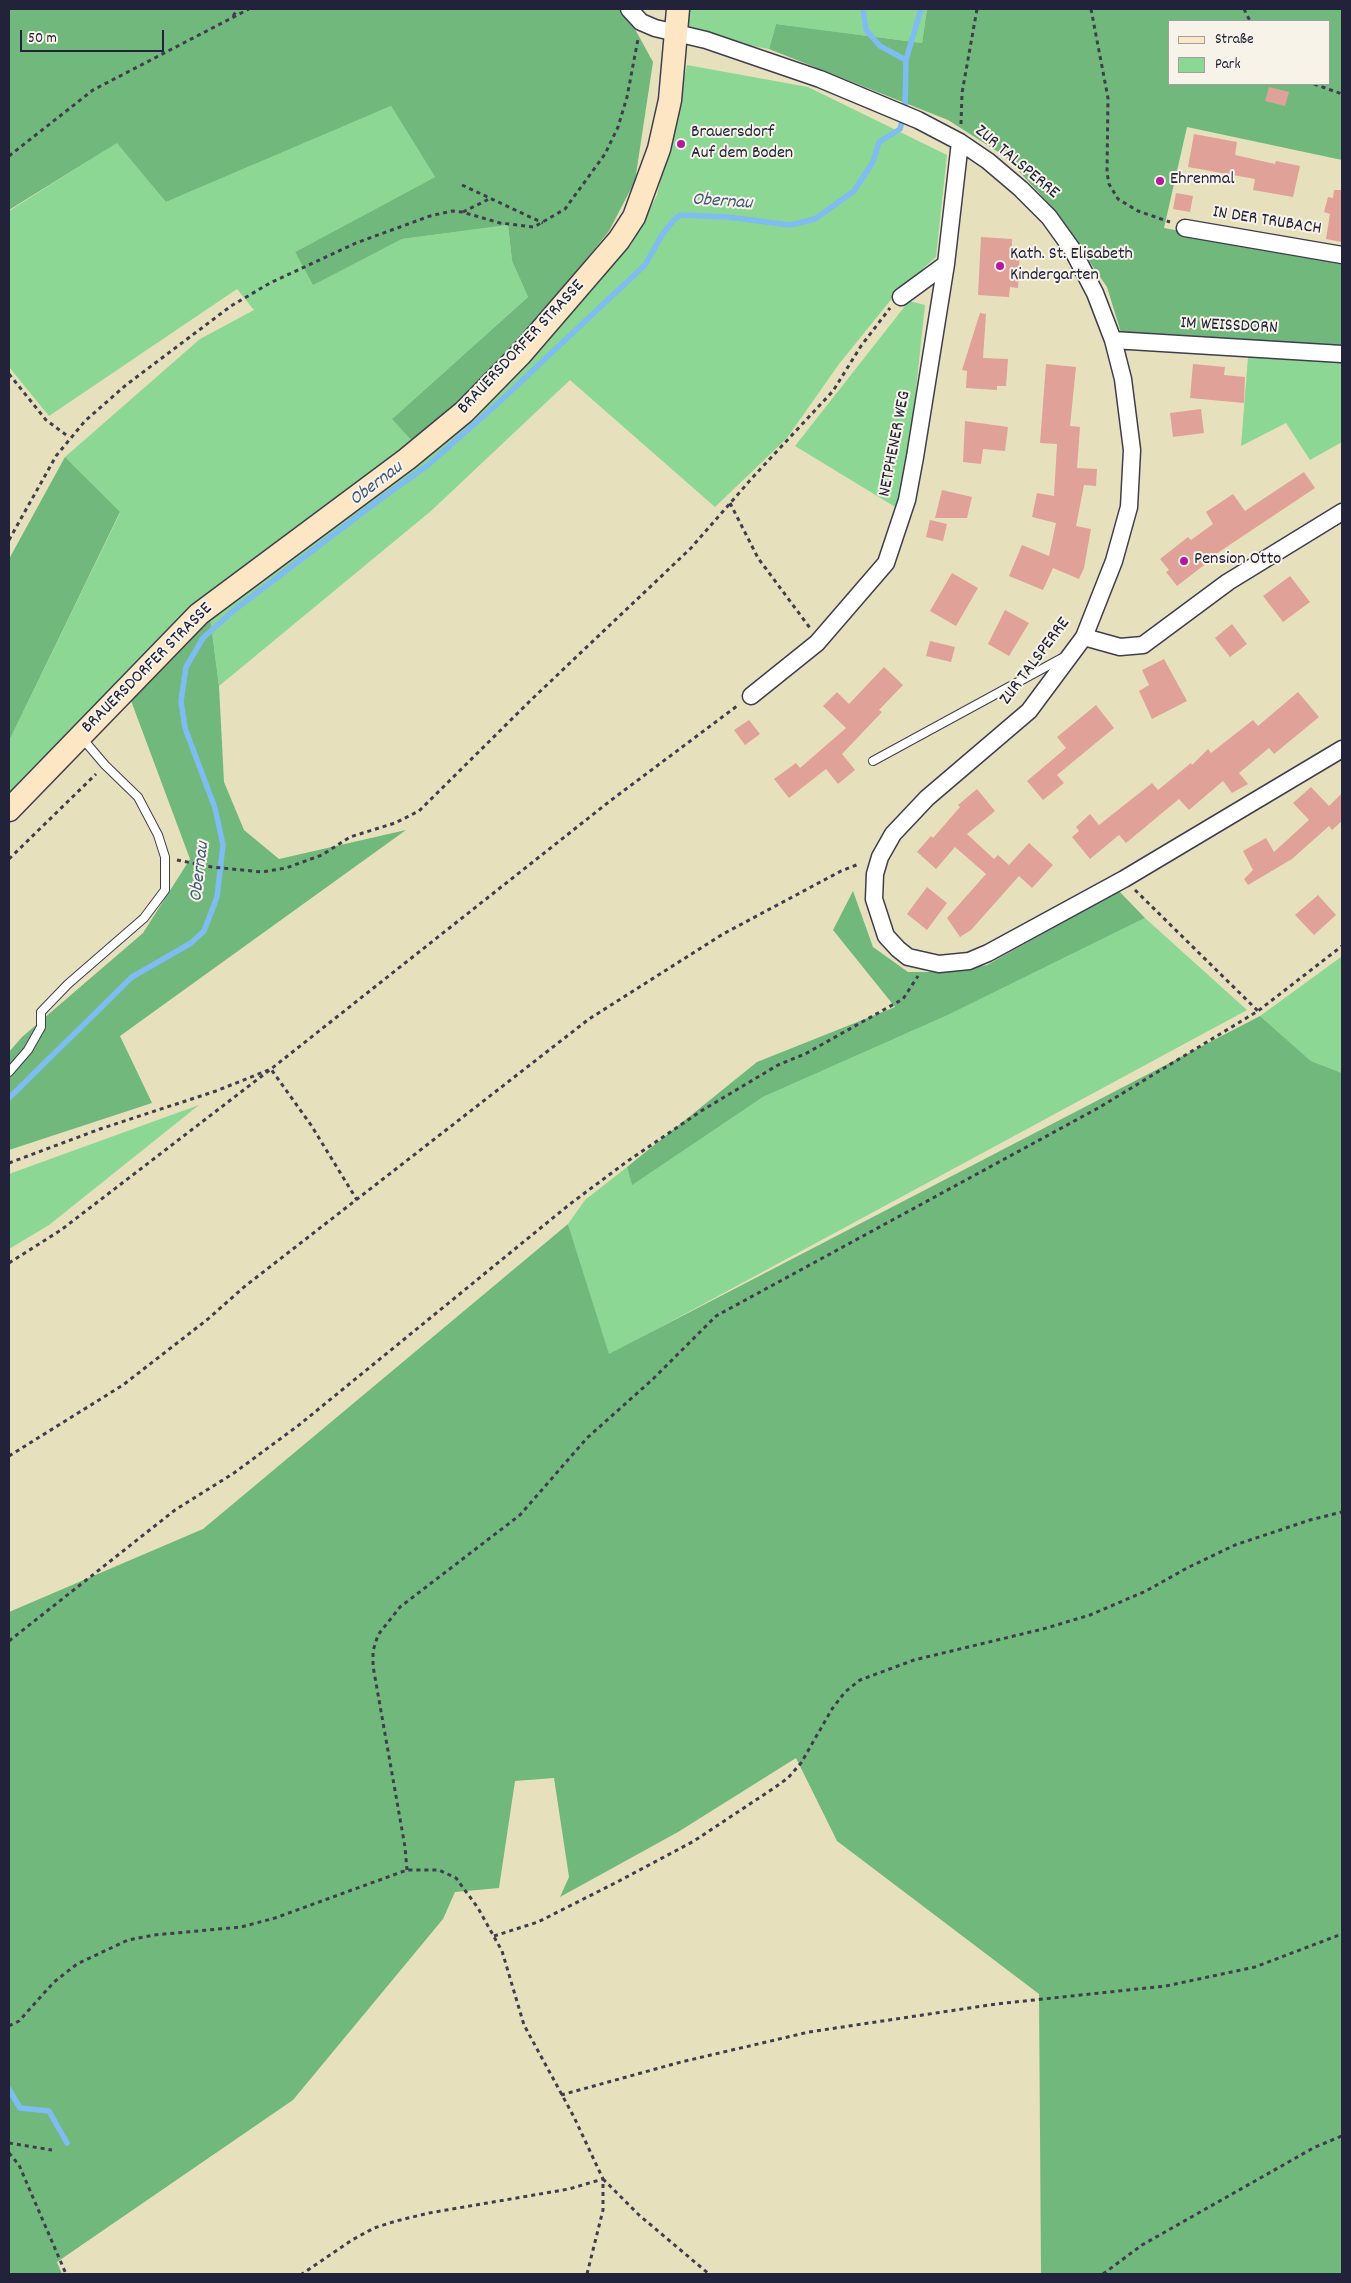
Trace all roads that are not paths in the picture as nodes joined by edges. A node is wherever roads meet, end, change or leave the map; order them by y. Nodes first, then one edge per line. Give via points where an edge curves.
1 (628, 9) edge
2 (678, 9) edge
3 (676, 33) junction
4 (960, 142) junction
5 (1186, 228) road end
6 (1342, 254) edge
7 (946, 264) junction
8 (901, 297) road end
9 (1113, 340) junction
10 (1342, 354) edge
11 (1342, 512) edge
12 (1084, 637) junction
13 (1072, 652) junction
14 (751, 696) road end
15 (80, 736) junction
16 (1342, 750) edge
17 (873, 761) dead end
18 (9, 810) edge
19 (9, 1072) edge

1 - 3 street, ZUR TALSPERRE via 642,22
2 - 3 street, BRAUERSDORFER STRASSE
3 - 4 street, ZUR TALSPERRE via 820,79 918,120
3 - 15 street, BRAUERSDORFER STRASSE via 670,100 659,149 634,216 620,240 520,355 464,412 407,459 199,614
4 - 7 street, NETPHENER WEG
4 - 9 street, ZUR TALSPERRE via 988,161 1049,217 1072,249
5 - 6 street, IN DER TRUBACH
7 - 8 street
7 - 14 street, NETPHENER WEG via 909,491 886,563 819,640
9 - 10 street, IM WEISSDORN
9 - 12 street, ZUR TALSPERRE via 1129,414 1132,450 1129,507 1114,561
11 - 12 street via 1228,582 1143,645 1120,647
12 - 13 street, ZUR TALSPERRE
13 - 16 street, ZUR TALSPERRE via 1029,711 927,798 894,834 880,857 875,874 874,899 879,919 886,936 908,957 953,964 988,953 1132,874
13 - 17 lane
15 - 18 street, BRAUERSDORFER STRASSE
15 - 19 lane via 138,797 158,835 165,857 165,890 144,918 41,1012 41,1027 28,1050

